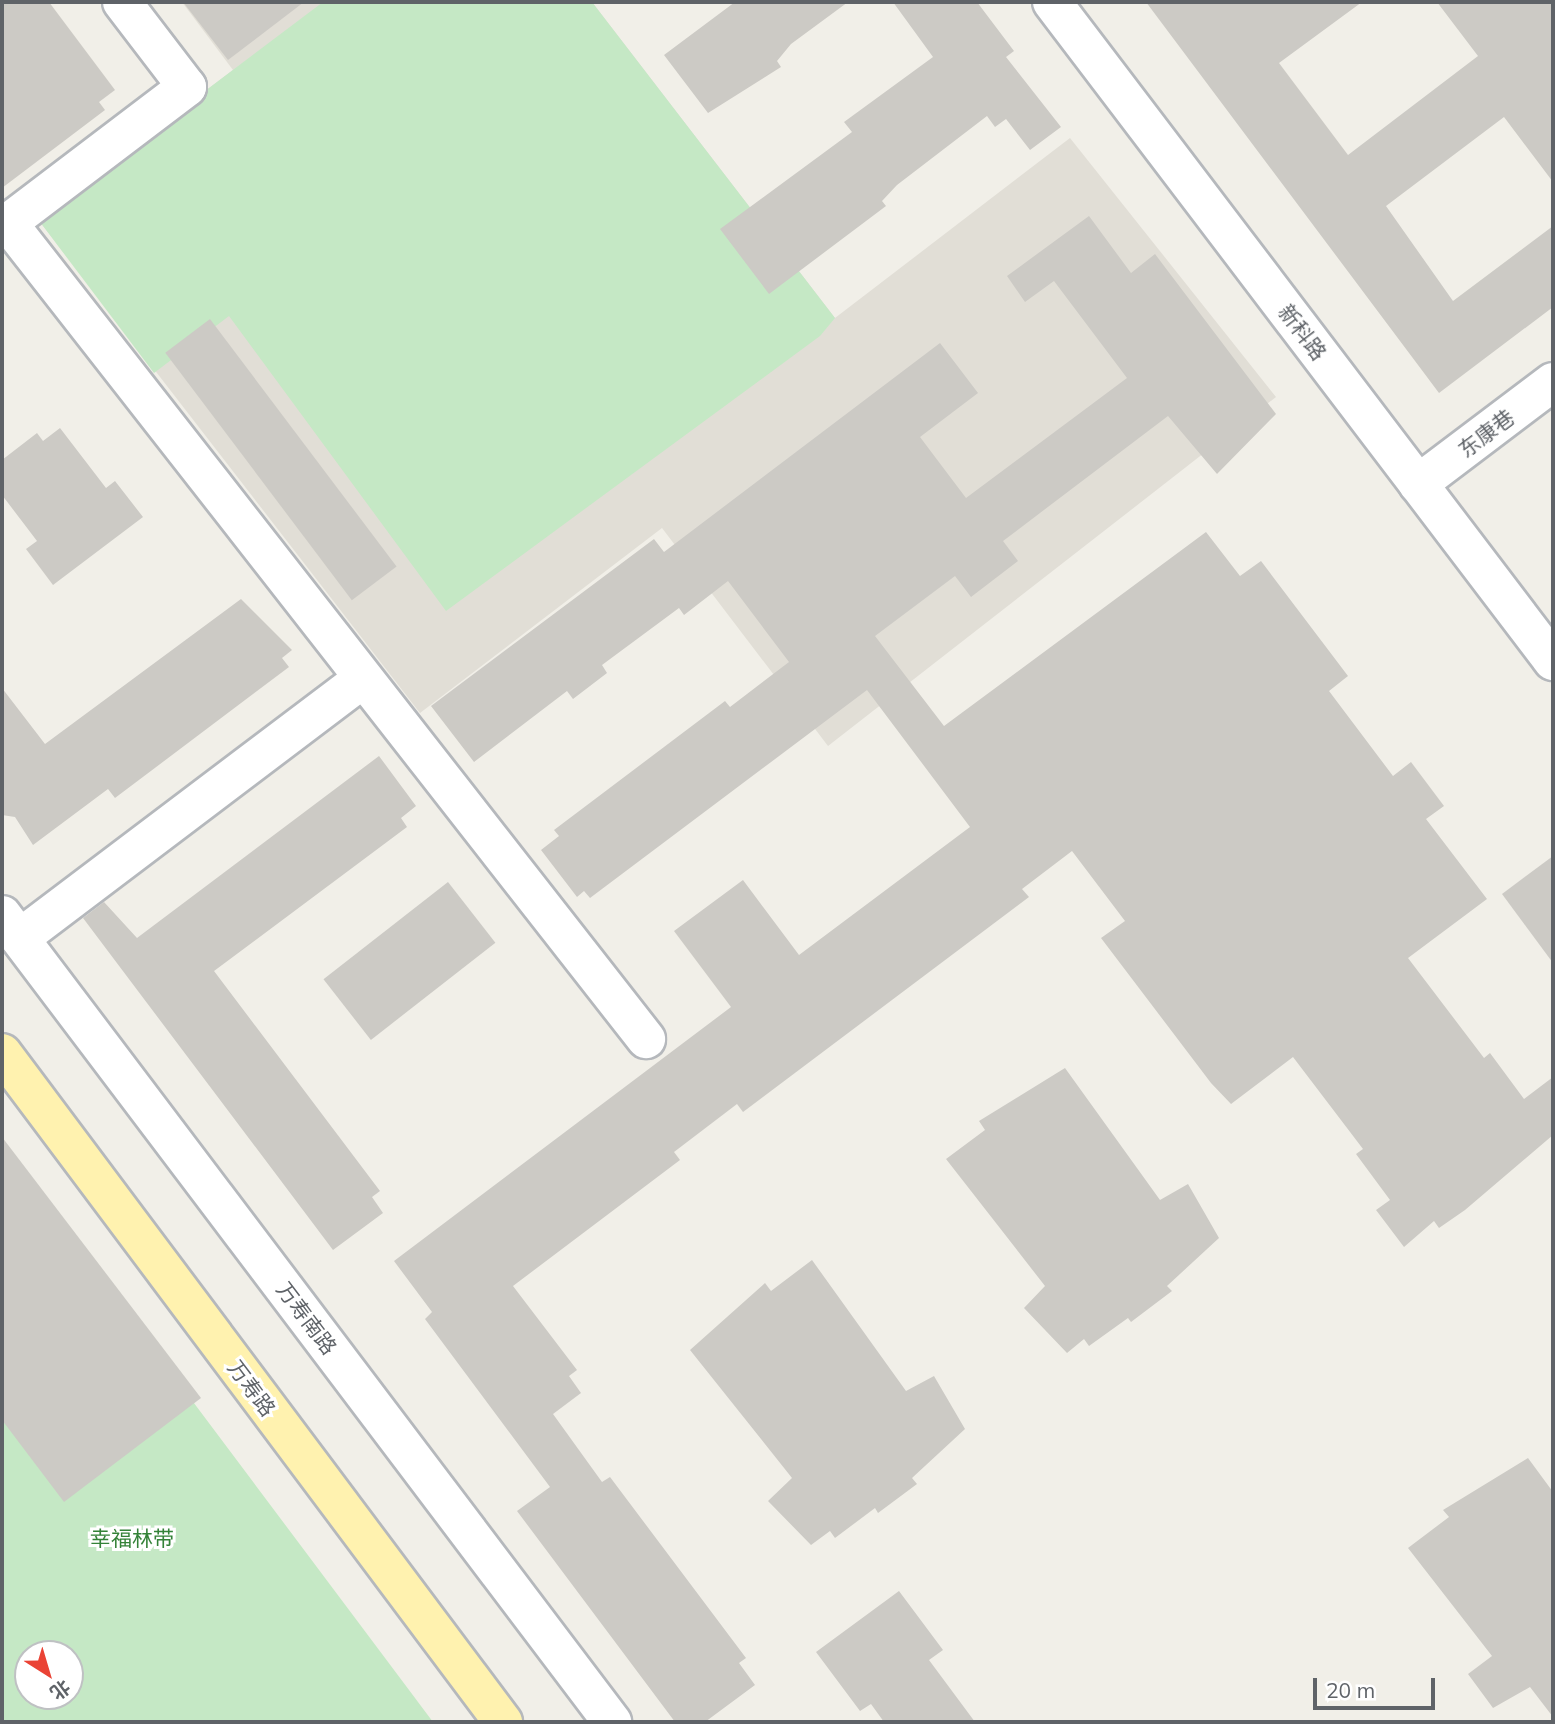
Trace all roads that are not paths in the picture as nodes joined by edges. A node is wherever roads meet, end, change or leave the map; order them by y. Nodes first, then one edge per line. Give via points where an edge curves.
1 (122, 2) edge
2 (1052, 2) edge
3 (1553, 383) edge
4 (1418, 484) junction
5 (1553, 661) edge
6 (363, 679) junction
7 (11, 927) edge
8 (646, 1039) dead end
9 (2, 1053) edge
10 (503, 1722) edge
11 (612, 1722) edge

1 - 6 street via 187,87 8,223
2 - 4 street, 新科路
3 - 4 street, 东康巷
4 - 5 street, 新科路
6 - 7 street
6 - 8 street
7 - 11 street, 万寿南路
9 - 10 main road, 万寿路

